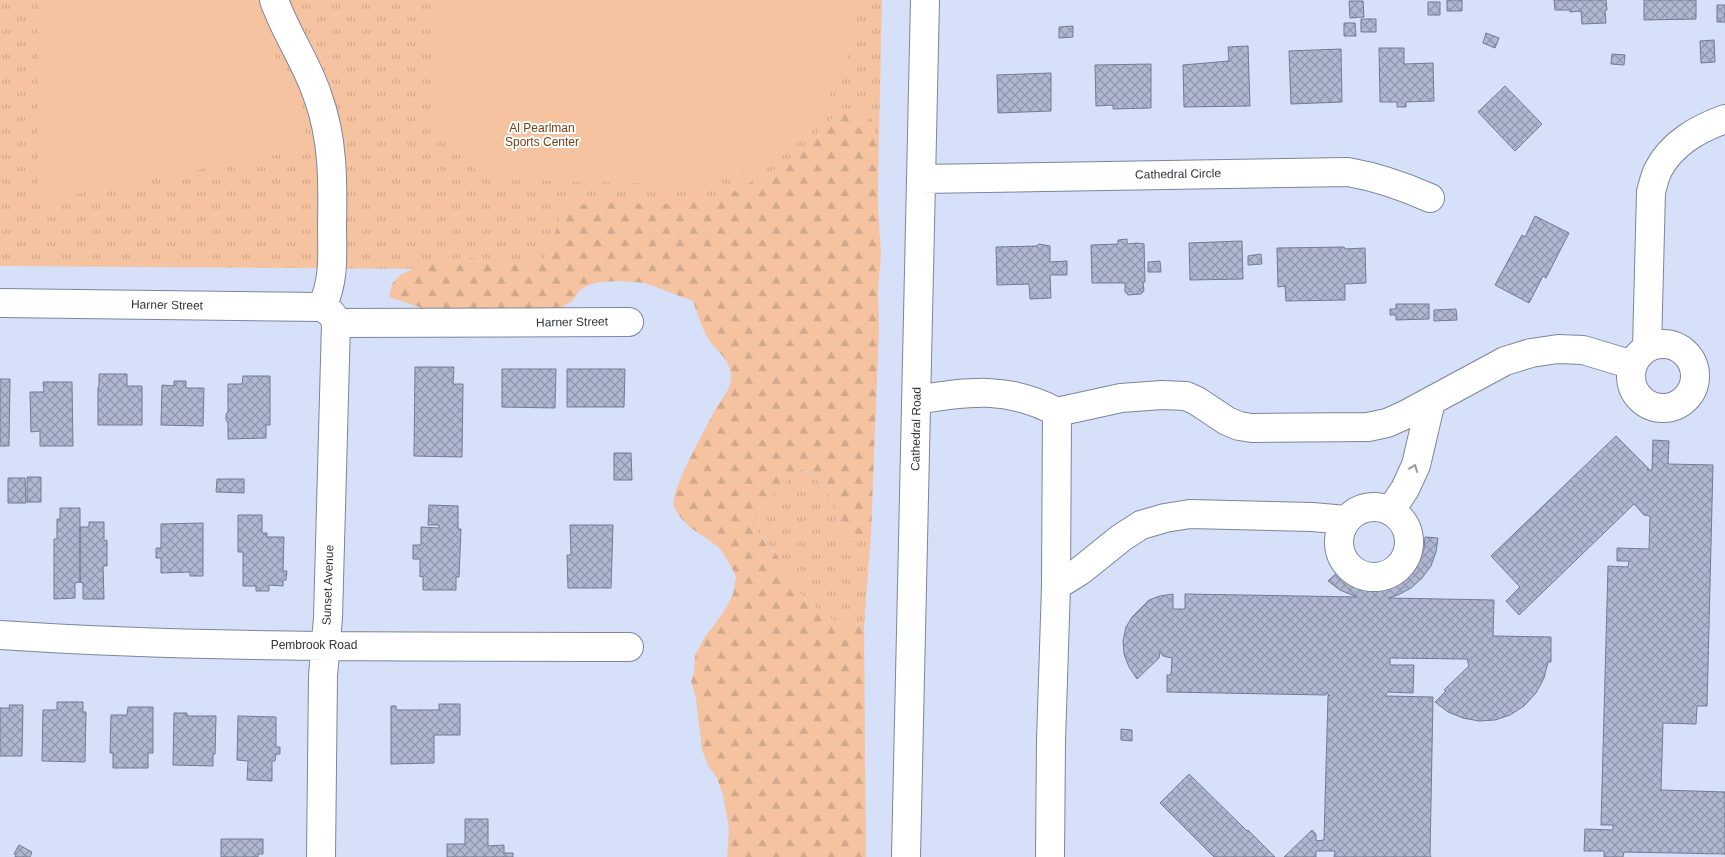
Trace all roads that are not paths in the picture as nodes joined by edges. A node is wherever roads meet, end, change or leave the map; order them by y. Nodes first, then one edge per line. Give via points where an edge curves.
1 (274, 0) edge
2 (925, 0) edge
3 (1725, 119) edge
4 (921, 179) junction
5 (1430, 198) dead end
6 (0, 303) edge
7 (330, 315) junction
8 (629, 322) dead end
9 (916, 400) junction
10 (1431, 401) junction
11 (1057, 412) junction
12 (1390, 510) junction
13 (1346, 520) junction
14 (1056, 586) junction
15 (0, 635) edge
16 (326, 645) junction
17 (629, 647) dead end
18 (321, 857) edge
19 (906, 857) edge
20 (1050, 857) edge

1 - 7 street, Sunset Avenue via 318,96 326,121 332,187
2 - 4 street, Cathedral Road
3 - 10 street via 1689,136 1658,170 1651,192 1640,357 1558,349 1531,353 1505,361
4 - 5 street, Cathedral Circle via 1348,172 1375,177
4 - 9 street, Cathedral Road
6 - 7 street, Harner Street
7 - 8 street, Harner Street
7 - 16 street, Sunset Avenue
9 - 11 street via 972,392 998,393 1043,404
9 - 19 street, Cathedral Road
10 - 11 street via 1387,423 1368,427 1239,426 1186,396 1121,398
12 -> 10 street via 1416,465
11 - 14 street
12 - 13 street via 1367,507
12 - 13 street via 1407,528 1410,540 1402,564 1382,577 1357,574 1341,556 1338,543
13 - 14 street via 1190,514 1165,518 1141,525
14 - 20 street
15 - 16 street, Pembrook Road via 122,642
16 - 17 street, Pembrook Road
16 - 18 street, Sunset Avenue

